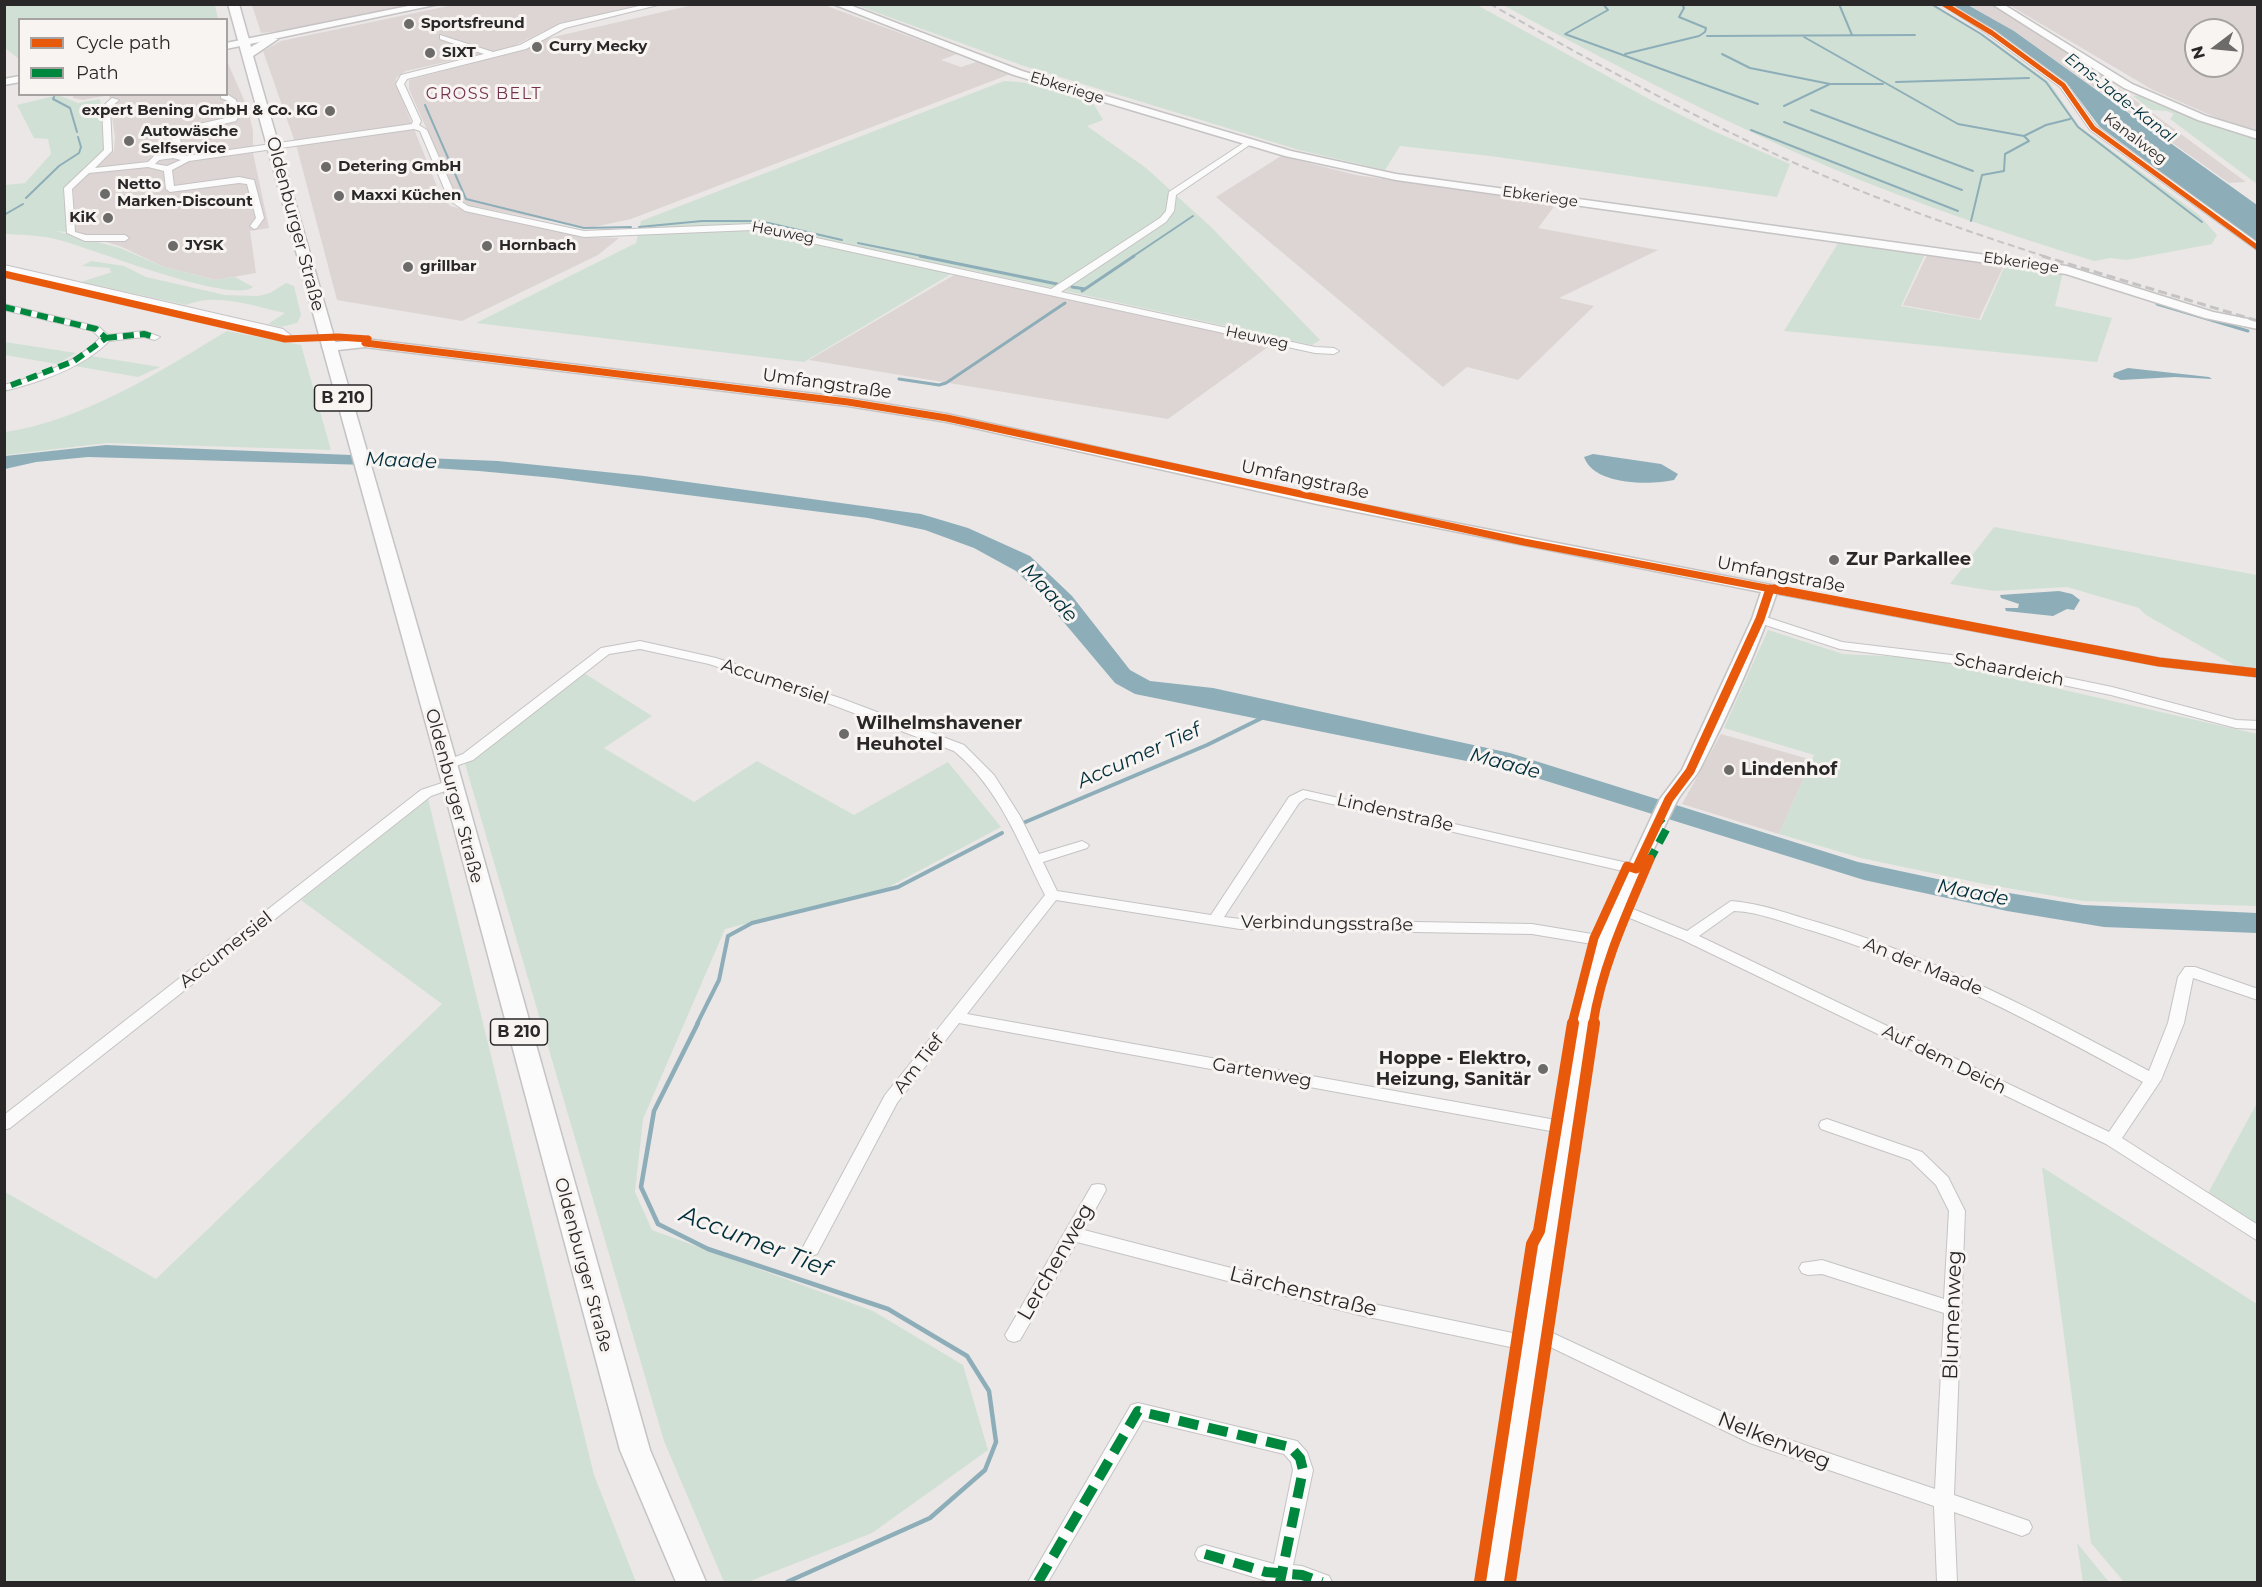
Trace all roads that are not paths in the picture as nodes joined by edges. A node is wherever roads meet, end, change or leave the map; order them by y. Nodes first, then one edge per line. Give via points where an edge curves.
1 (233, 4) edge
2 (435, 4) edge
3 (612, 4) edge
4 (659, 4) edge
5 (837, 4) edge
6 (1944, 4) edge
7 (1996, 4) edge
8 (630, 11) junction
9 (286, 35) junction
10 (443, 37) dead end
11 (272, 39) joint
12 (228, 42) edge
13 (244, 43) junction
14 (493, 54) junction
15 (224, 96) dead end
16 (115, 99) dead end
17 (415, 126) junction
18 (2258, 136) edge
19 (1248, 142) junction
20 (274, 147) junction
21 (173, 156) junction
22 (185, 159) junction
23 (150, 164) junction
24 (168, 168) junction
25 (87, 171) junction
26 (254, 226) dead end
27 (125, 238) dead end
28 (2258, 248) edge
29 (4, 268) edge
30 (22, 272) junction
31 (4, 279) edge
32 (1052, 293) junction
33 (4, 307) edge
34 (2255, 326) edge
35 (155, 337) dead end
36 (288, 337) dead end
37 (106, 338) junction
38 (329, 347) junction
39 (1334, 351) dead end
40 (4, 388) edge
41 (1770, 589) junction
42 (1760, 619) junction
43 (2258, 673) edge
44 (2258, 725) edge
45 (449, 774) junction
46 (1082, 844) dead end
47 (1033, 860) junction
48 (1636, 869) junction
49 (1052, 895) junction
50 (1618, 908) junction
51 (1215, 919) junction
52 (1688, 937) junction
53 (1604, 941) junction
54 (2258, 996) edge
55 (956, 1017) junction
56 (2153, 1080) junction
57 (4, 1124) edge
58 (1827, 1125) dead end
59 (1567, 1128) junction
60 (2112, 1140) junction
61 (1098, 1190) dead end
62 (1073, 1234) junction
63 (2258, 1234) edge
64 (811, 1248) dead end
65 (1808, 1268) dead end
66 (1952, 1309) junction
67 (1014, 1335) dead end
68 (1534, 1339) junction
69 (1944, 1503) junction
70 (2022, 1527) dead end
71 (1205, 1554) dead end
72 (1282, 1578) edge
73 (691, 1582) edge
74 (1038, 1582) edge
75 (1322, 1582) edge
76 (1496, 1582) edge
77 (1947, 1582) edge

1 - 13 main road, Oldenburger Straße / B 210
2 - 9 street
3 - 8 street
4 - 8 street
5 - 19 street, Ebkeriege via 1018,73
6 - 28 street, Kanalweg via 1992,33 2063,85 2093,128
7 - 18 street via 2128,86 2202,118
8 - 14 street via 557,28 531,44
9 - 11 street
9 - 13 street
10 - 14 street
11 - 13 main road
12 - 13 main road
13 - 20 main road, Oldenburger Straße / B 210
14 - 17 street via 404,77 400,84 417,121
15 - 21 street via 232,100 233,119 180,131 176,138 178,150
16 - 25 street via 106,107 108,151
17 - 20 street
17 - 32 street, Heuweg via 423,130 453,201 465,208 584,234 752,226
19 - 32 street via 1172,194 1170,211 1163,220
19 - 34 street, Ebkeriege via 1396,177 2066,270
20 - 22 street
20 - 38 main road, Oldenburger Straße / B 210
21 - 22 street
21 - 23 street via 157,158
22 - 24 street
23 - 24 street
23 - 25 street
24 - 26 street via 170,189 239,180 251,182 260,212
25 - 27 street via 68,188 71,233
29 - 30 street
30 - 31 street
30 - 36 street via 264,327
32 - 39 street, Heuweg
33 - 37 street via 96,329
35 - 37 street via 144,334
37 - 40 street via 69,363
38 - 41 street, Umfangstraße via 365,343 848,402
38 - 45 main road, Oldenburger Straße / B 210
41 - 42 street
41 - 43 street, Umfangstraße via 2159,662
42 - 44 street, Schaardeich via 1840,645 1967,661 2112,691 2236,724
42 - 48 street via 1690,771 1669,799
45 - 47 street, Accumersiel via 604,651 651,646 712,661 835,701 959,748 972,757 991,782
45 - 57 street, Accumersiel
45 - 73 main road, Oldenburger Straße / B 210 via 635,1450
46 - 47 street
47 - 49 street, Accumersiel
48 - 50 street
48 - 51 street, Lindenstraße via 1303,794 1294,800
49 - 51 street, Verbindungsstraße
49 - 55 street, Am Tief
50 - 52 street, Auf dem Deich
50 - 53 street
51 - 53 street, Verbindungsstraße via 1240,924 1532,929
52 - 56 street, An der Maade via 1731,906 1820,928 1961,980
52 - 60 street, Auf dem Deich
53 - 59 street via 1592,980
54 - 56 street via 2190,972 2176,1023
55 - 59 street, Gartenweg
55 - 64 street, Am Tief via 891,1099
56 - 60 street
58 - 66 street, Blumenweg via 1916,1156 1942,1181 1957,1211
59 - 68 street
60 - 63 street, Auf dem Deich
61 - 62 street, Lerchenweg
62 - 67 street, Lerchenweg
62 - 68 street, Lärchenstraße via 1359,1308
65 - 66 street via 1822,1267
66 - 69 street, Blumenweg
68 - 69 street, Nelkenweg via 1546,1337 1757,1437
68 - 76 street
69 - 70 street, Nelkenweg
69 - 77 street, Blumenweg
71 - 72 street
72 - 74 street via 1303,1470 1300,1458 1290,1447 1138,1411
72 - 75 street via 1302,1575

